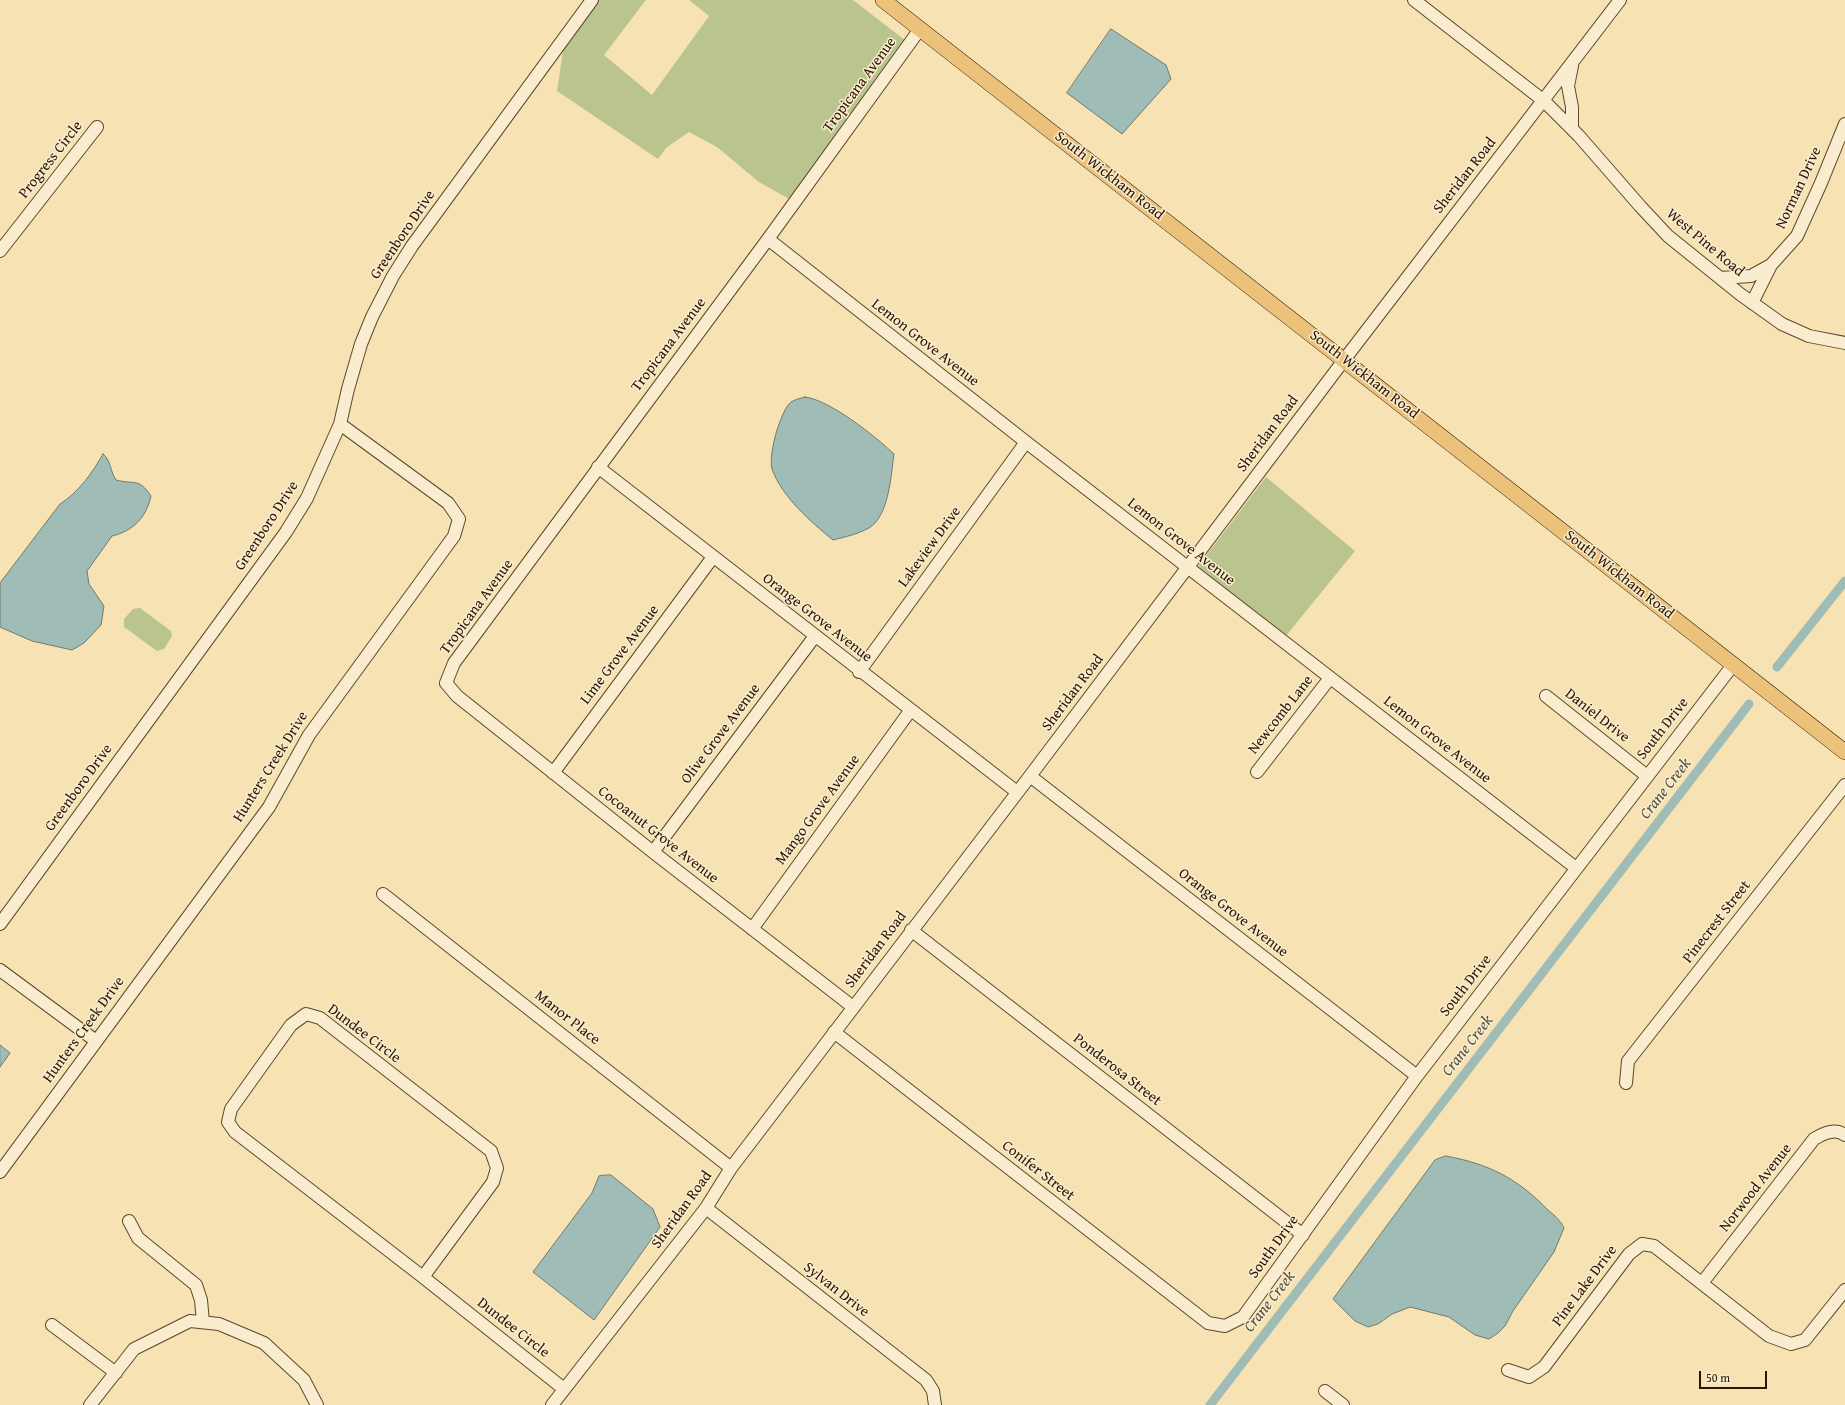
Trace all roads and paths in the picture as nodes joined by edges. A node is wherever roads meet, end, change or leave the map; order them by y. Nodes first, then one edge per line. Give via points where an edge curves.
1 (592, 0) edge
2 (883, 0) edge
3 (1414, 0) edge
4 (1620, 0) edge
5 (920, 29) junction
6 (1573, 63) junction
7 (1544, 101) junction
8 (1845, 124) edge
9 (97, 127) dead end
10 (1572, 128) junction
11 (768, 240) junction
12 (0, 251) edge
13 (1771, 265) junction
14 (1720, 278) junction
15 (1752, 303) junction
16 (1845, 343) edge
17 (1344, 360) junction
18 (340, 424) junction
19 (1026, 442) junction
20 (598, 467) junction
21 (713, 557) junction
22 (1188, 568) junction
23 (815, 636) junction
24 (1733, 665) junction
25 (859, 672) junction
26 (1330, 678) junction
27 (446, 683) joint
28 (1546, 696) dead end
29 (910, 711) junction
30 (1845, 752) edge
31 (1257, 772) dead end
32 (553, 773) junction
33 (1030, 776) junction
34 (1647, 776) junction
35 (1845, 785) edge
36 (1017, 792) junction
37 (653, 852) junction
38 (1576, 868) junction
39 (383, 894) dead end
40 (0, 924) edge
41 (752, 929) junction
42 (911, 930) junction
43 (0, 970) edge
44 (853, 1007) junction
45 (834, 1032) junction
46 (96, 1041) junction
47 (1417, 1076) junction
48 (1626, 1083) dead end
49 (1845, 1136) edge
50 (731, 1168) junction
51 (0, 1172) edge
52 (706, 1208) junction
53 (129, 1221) dead end
54 (1303, 1235) junction
55 (423, 1277) junction
56 (1702, 1283) junction
57 (1845, 1290) edge
58 (203, 1322) junction
59 (52, 1325) dead end
60 (1225, 1326) joint
61 (1508, 1370) dead end
62 (116, 1372) junction
63 (564, 1389) junction
64 (1325, 1391) dead end
65 (90, 1405) edge
66 (317, 1405) edge
67 (552, 1405) edge
68 (935, 1405) edge
69 (1343, 1405) edge

1 - 18 street, Greenboro Drive via 412,246 393,276 361,344
2 - 5 main road, South Wickham Road
3 - 7 street, West Pine Road
4 - 6 street, Sheridan Road
5 - 11 street, Tropicana Avenue
5 - 17 main road, South Wickham Road
6 - 7 street, Sheridan Road
6 - 10 street via 1568,86
7 - 10 street, West Pine Road
7 - 17 street, Sheridan Road
8 - 13 street, Norman Drive via 1798,236
9 - 12 street, Progress Circle
10 - 14 street, West Pine Road via 1668,236
11 - 19 street, Lemon Grove Avenue
11 - 20 street, Tropicana Avenue
13 - 14 street via 1751,276
13 - 15 street, Norman Drive
14 - 15 street, West Pine Road
15 - 16 street, West Pine Road via 1782,324 1809,336
17 - 22 street, Sheridan Road
17 - 24 main road, South Wickham Road
18 - 40 street, Greenboro Drive via 307,498 286,532
18 - 46 street, Hunters Creek Drive via 448,503 459,519 454,536 309,735 269,807
19 - 22 street, Lemon Grove Avenue
19 - 25 street, Lakeview Drive
20 - 21 street, Orange Grove Avenue
20 - 27 street, Tropicana Avenue via 454,663
21 - 23 street, Orange Grove Avenue
21 - 32 street, Lime Grove Avenue
22 - 26 street, Lemon Grove Avenue
22 - 33 street, Sheridan Road
23 - 25 street, Orange Grove Avenue
23 - 37 street, Olive Grove Avenue
24 - 30 main road, South Wickham Road
24 - 34 street, South Drive
25 - 29 street, Orange Grove Avenue
26 - 31 street, Newcomb Lane
26 - 38 street, Lemon Grove Avenue
27 - 32 street, Cocoanut Grove Avenue via 457,696
28 - 34 street, Daniel Drive
29 - 36 street, Orange Grove Avenue
29 - 41 street, Mango Grove Avenue
32 - 37 street, Cocoanut Grove Avenue
33 - 36 street, Sheridan Road
33 - 47 street, Orange Grove Avenue
34 - 38 street, South Drive
35 - 48 street, Pinecrest Street via 1628,1061
36 - 42 street, Sheridan Road
37 - 41 street, Cocoanut Grove Avenue
38 - 47 street, South Drive
39 - 50 street, Manor Place
41 - 44 street, Cocoanut Grove Avenue
42 - 44 street, Sheridan Road
42 - 54 street, Ponderosa Street
43 - 46 street
44 - 45 street, Sheridan Road
45 - 50 street, Sheridan Road
45 - 60 street, Conifer Street via 1208,1323
46 - 51 street, Hunters Creek Drive
47 - 54 street, South Drive
49 - 56 street, Norwood Avenue via 1842,1133 1827,1132 1814,1139
50 - 52 street, Sheridan Road
52 - 63 street, Sheridan Road
52 - 68 street, Sylvan Drive via 926,1380
53 - 58 street via 138,1238 196,1285
54 - 60 street, South Drive via 1243,1317
55 - 55 street, Dundee Circle via 235,1132 228,1122 231,1109 291,1025 306,1014 320,1018 491,1151 497,1168 493,1182
55 - 63 street, Dundee Circle
56 - 57 street, Pine Lake Drive via 1770,1336 1790,1344 1805,1340
56 - 61 street, Pine Lake Drive via 1654,1246 1642,1244 1629,1254 1544,1367 1529,1377
58 - 62 street via 190,1321 134,1349
58 - 66 street via 219,1324 264,1343 304,1380
59 - 62 street
62 - 65 street
63 - 67 street, Sheridan Road
64 - 69 street

